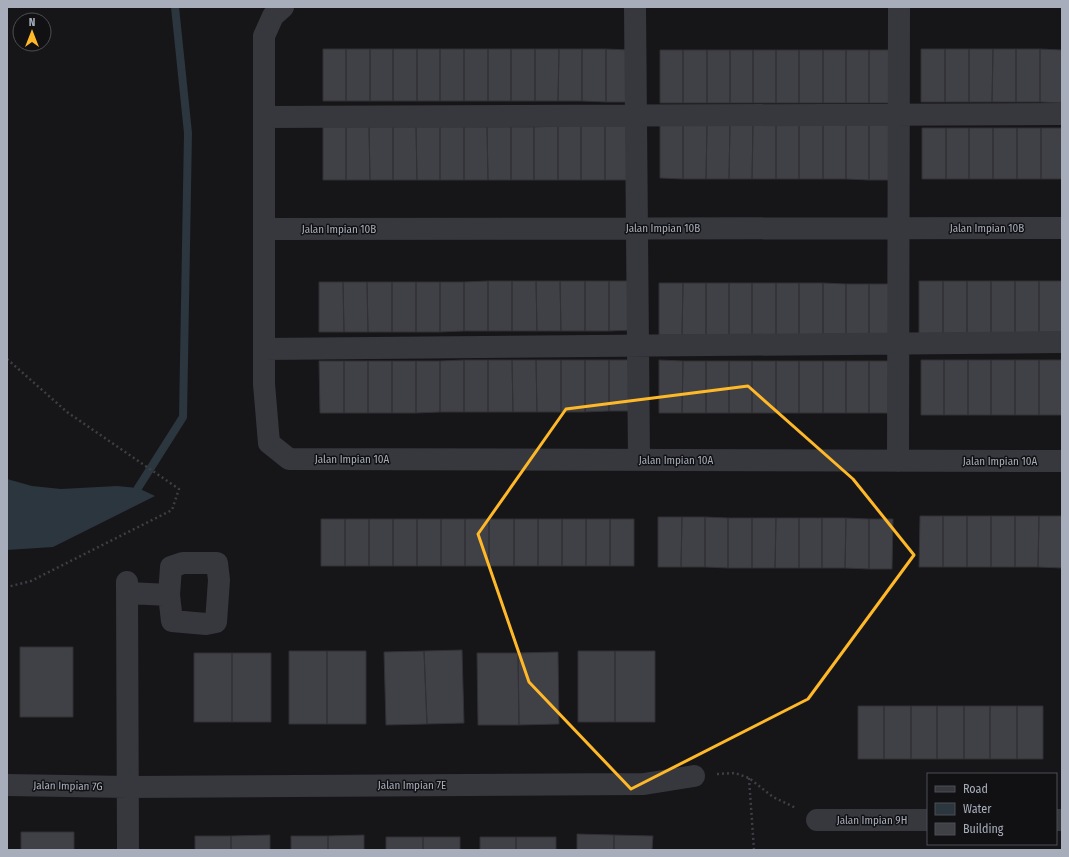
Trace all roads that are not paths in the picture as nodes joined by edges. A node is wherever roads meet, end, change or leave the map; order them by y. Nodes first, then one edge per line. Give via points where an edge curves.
1 (282, 7) edge
2 (635, 7) edge
3 (899, 7) edge
4 (899, 114) junction
5 (1062, 114) edge
6 (636, 115) junction
7 (264, 117) junction
8 (637, 228) junction
9 (899, 228) junction
10 (1062, 228) edge
11 (264, 229) junction
12 (1062, 342) edge
13 (898, 343) junction
14 (638, 345) junction
15 (264, 349) junction
16 (639, 460) junction
17 (898, 461) junction
18 (1062, 461) edge
19 (169, 595) dead end
20 (694, 776) road end
21 (7, 785) edge
22 (128, 788) junction
23 (817, 820) road end
24 (927, 820) edge
25 (128, 850) edge

1 - 7 street via 273,16 264,36
2 - 6 street
3 - 4 street
4 - 5 street
4 - 6 street
4 - 9 street
6 - 7 street
6 - 8 street
7 - 11 street
8 - 9 street, Jalan Impian 10B
8 - 11 street, Jalan Impian 10B
8 - 14 street
9 - 10 street, Jalan Impian 10B
9 - 13 street
11 - 15 street
12 - 13 street
13 - 14 street
13 - 17 street
14 - 15 street
14 - 16 street
15 - 16 street, Jalan Impian 10A via 269,443 289,459
16 - 17 street, Jalan Impian 10A
17 - 18 street, Jalan Impian 10A
19 - 22 street via 128,587
20 - 22 street, Jalan Impian 7E via 644,784
21 - 22 street, Jalan Impian 7G
22 - 25 street
23 - 24 street, Jalan Impian 9H

